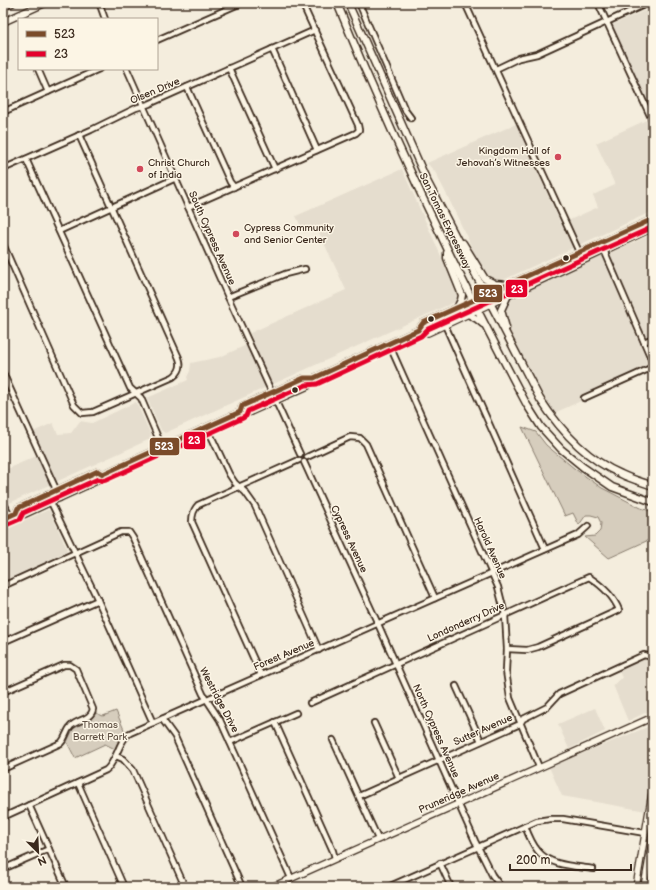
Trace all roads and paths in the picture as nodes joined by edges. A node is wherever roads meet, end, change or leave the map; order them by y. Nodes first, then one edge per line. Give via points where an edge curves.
1 (12, 3) edge
2 (45, 3) edge
3 (241, 3) edge
4 (302, 3) edge
5 (336, 3) edge
6 (348, 3) edge
7 (359, 3) edge
8 (465, 3) edge
9 (598, 3) edge
10 (648, 3) edge
11 (100, 4) edge
12 (3, 7) edge
13 (105, 18) edge
14 (3, 22) edge
15 (607, 22) junction
16 (315, 30) junction
17 (158, 40) edge
18 (272, 49) junction
19 (229, 68) junction
20 (496, 69) junction
21 (38, 70) edge
22 (97, 70) edge
23 (126, 70) edge
24 (187, 87) junction
25 (48, 92) junction
26 (144, 106) junction
27 (3, 112) edge
28 (411, 118) dead end
29 (653, 122) edge
30 (79, 135) junction
31 (317, 150) junction
32 (26, 159) junction
33 (3, 169) edge
34 (275, 169) junction
35 (176, 178) junction
36 (234, 187) junction
37 (111, 207) junction
38 (188, 207) junction
39 (653, 219) edge
40 (653, 228) edge
41 (59, 230) junction
42 (455, 234) junction
43 (613, 237) junction
44 (3, 244) edge
45 (446, 247) junction
46 (604, 250) junction
47 (579, 252) junction
48 (572, 265) junction
49 (305, 269) dead end
50 (507, 285) junction
51 (486, 295) junction
52 (508, 296) junction
53 (228, 297) junction
54 (473, 300) junction
55 (490, 304) junction
56 (457, 308) junction
57 (478, 310) junction
58 (468, 314) junction
59 (444, 325) junction
60 (418, 330) junction
61 (488, 330) junction
62 (653, 338) edge
63 (644, 342) junction
64 (389, 344) junction
65 (516, 354) junction
66 (653, 363) edge
67 (653, 367) edge
68 (3, 373) edge
69 (314, 378) junction
70 (272, 392) junction
71 (136, 393) junction
72 (584, 398) dead end
73 (276, 401) junction
74 (240, 412) junction
75 (207, 427) junction
76 (162, 447) junction
77 (300, 454) junction
78 (307, 457) junction
79 (299, 460) junction
80 (304, 462) junction
81 (103, 474) junction
82 (240, 486) junction
83 (653, 486) edge
84 (56, 490) junction
85 (47, 494) junction
86 (60, 498) junction
87 (3, 501) edge
88 (50, 502) junction
89 (653, 502) edge
90 (16, 513) junction
91 (10, 516) junction
92 (3, 519) edge
93 (588, 526) dead end
94 (545, 549) junction
95 (75, 554) junction
96 (492, 572) junction
97 (3, 586) edge
98 (435, 598) junction
99 (98, 600) junction
100 (505, 615) junction
101 (378, 624) junction
102 (3, 642) edge
103 (507, 649) junction
104 (319, 650) junction
105 (653, 657) edge
106 (396, 664) junction
107 (261, 675) junction
108 (456, 686) dead end
109 (3, 692) edge
110 (207, 699) junction
111 (310, 703) dead end
112 (296, 713) dead end
113 (653, 717) edge
114 (162, 719) junction
115 (275, 722) junction
116 (374, 722) dead end
117 (642, 722) junction
118 (153, 723) junction
119 (653, 723) edge
120 (520, 724) junction
121 (334, 740) dead end
122 (481, 741) junction
123 (230, 742) junction
124 (116, 756) junction
125 (439, 760) junction
126 (539, 767) junction
127 (3, 769) edge
128 (399, 778) junction
129 (78, 783) junction
130 (653, 787) edge
131 (358, 796) junction
132 (458, 803) junction
133 (29, 805) junction
134 (3, 817) edge
135 (525, 826) junction
136 (645, 833) junction
137 (653, 837) edge
138 (378, 839) junction
139 (478, 847) junction
140 (49, 849) junction
141 (335, 858) junction
142 (440, 863) junction
143 (3, 869) edge
144 (594, 869) dead end
145 (292, 878) junction
146 (66, 887) edge
147 (124, 887) edge
148 (185, 887) edge
149 (242, 887) edge
150 (272, 887) edge
151 (388, 887) edge
152 (451, 887) edge
153 (500, 887) edge
154 (636, 887) edge
155 (644, 887) edge

1 - 12 highway
2 - 14 highway
3 - 17 street
4 - 16 street
5 - 45 highway, San Tomas Expressway via 393,136
6 - 42 highway, San Tomas Expressway via 427,181
7 - 28 street via 405,110
8 - 20 street
9 - 15 street
10 - 15 street
11 - 13 street
15 - 20 street via 537,54 519,58
15 - 29 street
16 - 18 street, Olsen Drive
16 - 31 street via 359,130
18 - 19 street, Olsen Drive
18 - 31 street
19 - 24 street, Olsen Drive
19 - 34 street
20 - 47 street
21 - 25 street
22 - 25 street
23 - 26 street, South Cypress Avenue
24 - 26 street, Olsen Drive
24 - 36 street
25 - 27 street
26 - 30 street, Olsen Drive
26 - 35 street, South Cypress Avenue
30 - 32 street, Olsen Drive
30 - 37 street
31 - 34 street
32 - 33 street, Olsen Drive
32 - 41 street
34 - 36 street
35 - 37 street
35 - 38 street, South Cypress Avenue
36 - 38 street
37 - 41 street
37 - 71 street via 180,363 180,369 173,377
38 - 53 street, South Cypress Avenue
39 - 43 main road
40 - 46 main road
41 - 71 street via 130,388
42 - 50 highway via 485,279 495,284
42 - 51 highway, San Tomas Expressway
43 - 46 main road
43 - 47 main road
44 - 71 street via 74,404 82,413 94,412
45 - 54 highway, San Tomas Expressway
45 - 56 highway via 462,295
46 - 48 main road
46 - 63 street
47 - 48 main road
47 - 50 main road
48 - 52 main road
49 - 53 street via 284,274
50 - 51 main road
51 - 54 main road
51 - 55 highway, San Tomas Expressway
52 - 55 main road
52 - 65 highway via 501,310
53 - 70 street, South Cypress Avenue
54 - 56 main road
54 - 57 highway, San Tomas Expressway
55 - 57 main road
55 - 65 highway, San Tomas Expressway
56 - 60 main road via 423,323
57 - 58 main road
57 - 61 highway, San Tomas Expressway
58 - 59 main road
58 - 61 highway
59 - 60 main road via 428,333
59 - 94 street
60 - 64 main road
61 - 89 highway, San Tomas Expressway via 527,405 560,449 612,487
62 - 63 street
63 - 66 street
64 - 69 main road
64 - 96 street, Harold Avenue
65 - 83 highway, San Tomas Expressway via 552,418 571,439 591,457 620,474
67 - 72 street
68 - 84 street
69 - 70 main road via 304,378
69 - 73 main road via 308,386
70 - 73 street
70 - 74 main road via 242,406
71 - 76 street via 141,398
73 - 74 main road via 246,414
73 - 77 street
74 - 75 main road
75 - 76 main road
75 - 82 street via 229,474
76 - 81 main road
77 - 78 street
77 - 79 street
78 - 80 street
78 - 98 street via 350,436 360,438 366,444
79 - 80 street
79 - 82 street
80 - 101 street, Cypress Avenue
81 - 84 main road via 98,471
81 - 86 main road via 101,479
82 - 104 street via 255,506
82 - 107 street via 198,506 193,512 192,522
84 - 85 main road
84 - 86 street
85 - 88 street
85 - 90 main road via 18,508
86 - 88 main road
87 - 91 street
88 - 90 main road via 23,515
88 - 95 street
90 - 91 main road
91 - 92 main road
93 - 94 street, Forest Avenue via 578,535
94 - 96 street, Forest Avenue
95 - 97 street
95 - 99 street
95 - 110 street, Westridge Drive via 121,532 129,532
96 - 98 street, Forest Avenue
96 - 100 street, Harold Avenue
98 - 101 street, Forest Avenue
99 - 102 street
99 - 118 street
100 - 103 street, Harold Avenue
100 - 103 street, Londonderry Drive via 589,577 607,592 619,610 538,647 527,650
100 - 106 street, Londonderry Drive
101 - 104 street, Forest Avenue
101 - 106 street, North Cypress Avenue
103 - 120 street, Harold Avenue via 506,671 510,698
104 - 107 street, Forest Avenue
105 - 120 street, Sutter Avenue via 644,655 559,694 547,707 523,719
106 - 111 street, Londonderry Drive
106 - 125 street, North Cypress Avenue
107 - 110 street, Forest Avenue
108 - 122 street
109 - 127 street via 64,665 70,665 76,669 93,709 90,716 70,726 61,743
110 - 114 street, Forest Avenue
110 - 123 street, Westridge Drive
112 - 115 street
113 - 117 main road, Pruneridge Avenue
114 - 118 street, Forest Avenue
114 - 149 street via 175,737
115 - 123 street
115 - 141 street
116 - 128 street
117 - 119 main road
117 - 126 main road, Pruneridge Avenue
118 - 124 street, Forest Avenue via 126,736
120 - 122 street, Sutter Avenue
120 - 126 street, Harold Avenue
121 - 131 street
122 - 125 street, Sutter Avenue
123 - 145 street, Westridge Drive
124 - 129 street, Forest Avenue via 106,770
124 - 148 street via 123,759 133,770
125 - 128 street, Sutter Avenue
125 - 132 street, North Cypress Avenue
126 - 132 main road, Pruneridge Avenue
128 - 131 street, Sutter Avenue
129 - 133 street, Forest Avenue
129 - 147 street
130 - 136 main road
131 - 138 street
132 - 138 main road, Pruneridge Avenue
132 - 139 street, North Cypress Avenue
133 - 134 street, Forest Avenue
133 - 140 street
135 - 136 street via 537,821 563,819
135 - 139 street
135 - 144 street via 537,851 545,858 553,862
136 - 154 main road
137 - 155 main road
138 - 141 main road, Pruneridge Avenue
139 - 142 street
139 - 153 street, North Cypress Avenue
140 - 143 street
140 - 146 street
141 - 145 main road, Pruneridge Avenue
142 - 151 street
142 - 152 street
145 - 150 main road, Pruneridge Avenue

